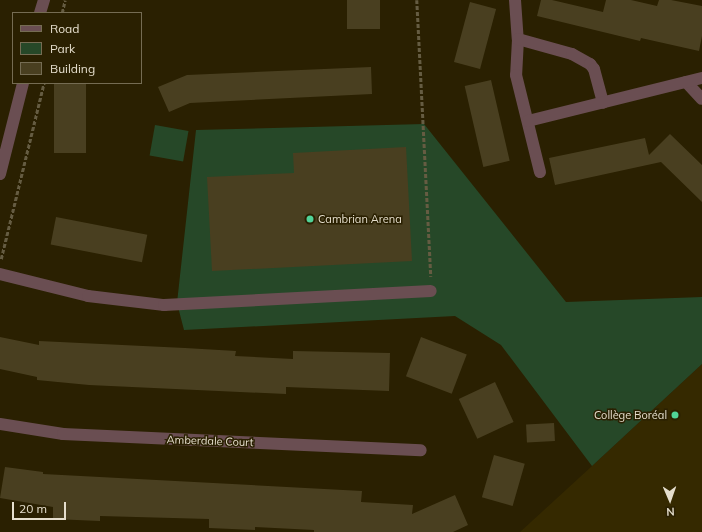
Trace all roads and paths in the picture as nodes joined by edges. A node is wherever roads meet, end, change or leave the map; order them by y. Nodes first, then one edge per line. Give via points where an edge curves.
1 (44, 0) edge
2 (65, 0) edge
3 (417, 0) edge
4 (515, 0) edge
5 (40, 12) edge
6 (62, 12) edge
7 (518, 39) junction
8 (702, 78) edge
9 (686, 82) junction
10 (23, 84) edge
11 (44, 84) edge
12 (702, 99) edge
13 (603, 103) junction
14 (528, 121) junction
15 (540, 172) dead end
16 (0, 174) edge
17 (0, 265) edge
18 (0, 274) edge
19 (431, 290) joint
20 (0, 424) edge
21 (421, 450) dead end

1 - 5 street
2 - 6 path
3 - 19 path
4 - 7 street
7 - 13 street via 572,54 590,64 594,69
7 - 14 street via 516,75
8 - 9 street
9 - 12 street
9 - 13 street
10 - 16 street
11 - 17 path
13 - 14 street
14 - 15 street
18 - 19 street via 88,296 164,305
20 - 21 street, Amberdale Court via 63,434

